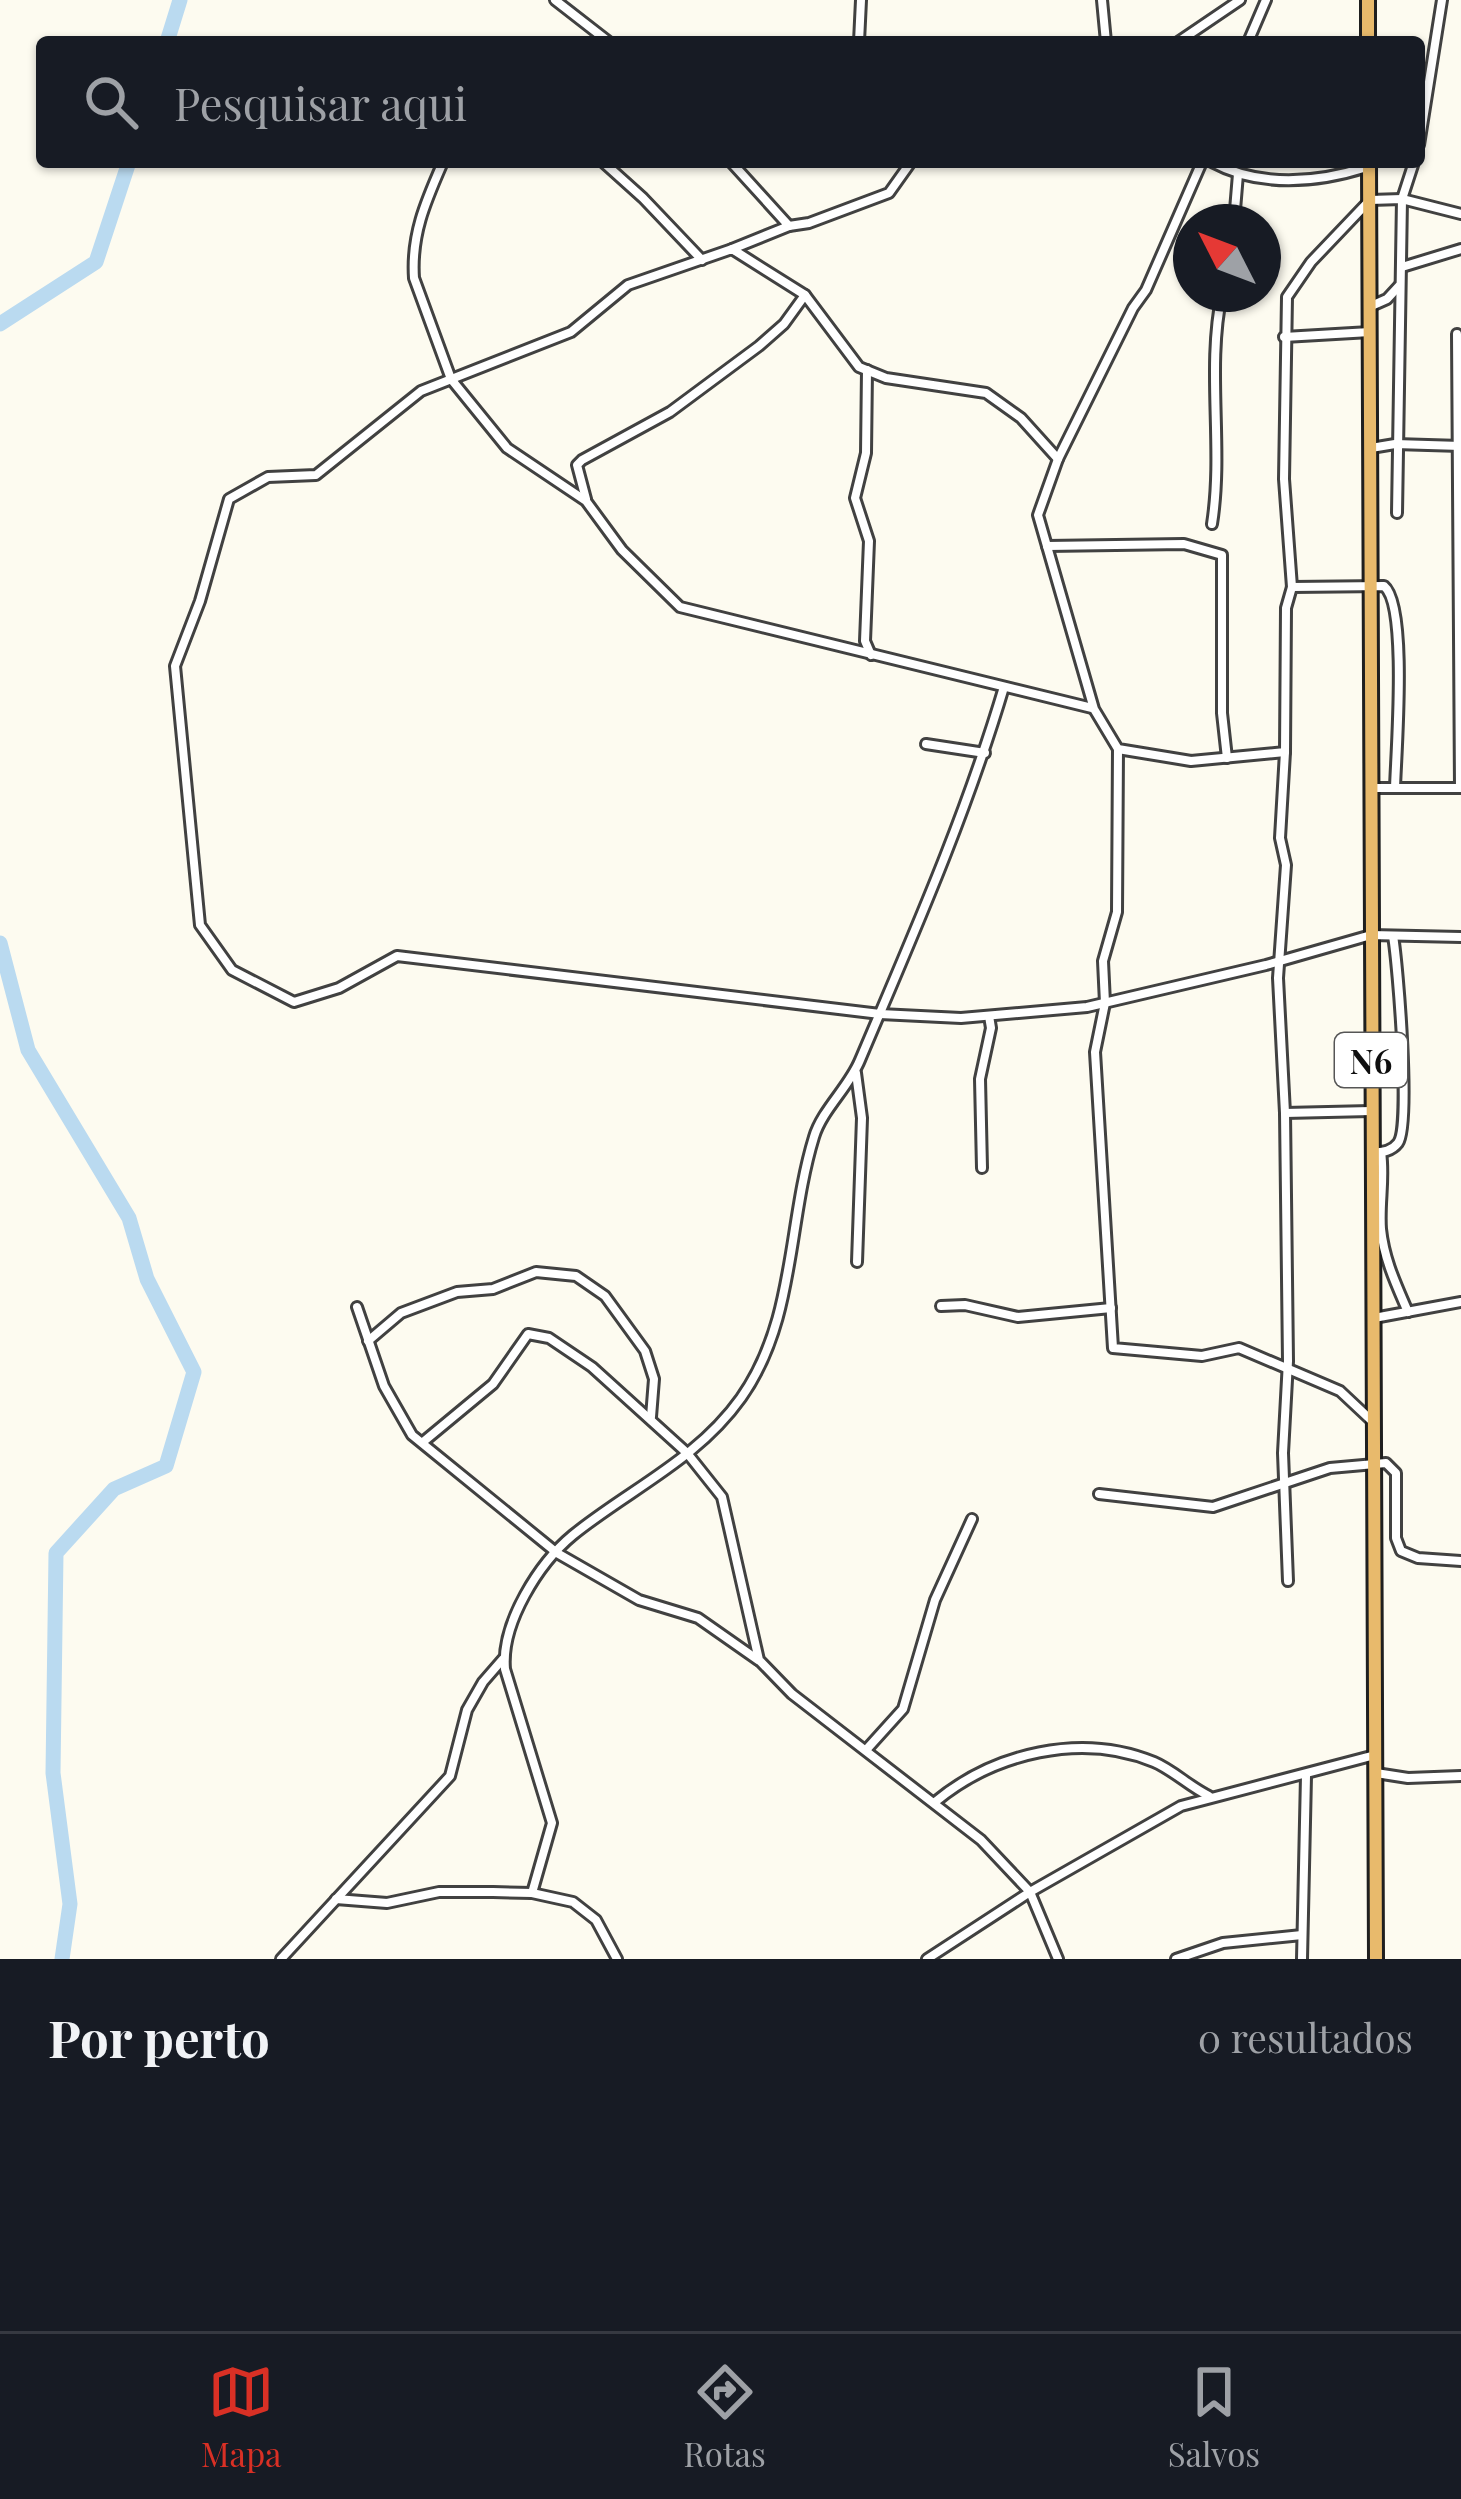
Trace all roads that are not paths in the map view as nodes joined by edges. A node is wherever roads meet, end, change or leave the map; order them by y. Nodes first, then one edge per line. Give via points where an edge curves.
1 (555, 0) edge
2 (861, 0) edge
3 (1102, 0) edge
4 (1216, 0) edge
5 (1240, 0) edge
6 (1266, 0) edge
7 (1368, 0) edge
8 (1442, 0) edge
9 (1218, 17) junction
10 (601, 36) edge
11 (859, 36) edge
12 (1105, 36) edge
13 (1188, 36) edge
14 (1251, 36) edge
15 (1368, 36) edge
16 (1425, 107) edge
17 (440, 168) edge
18 (610, 168) edge
19 (736, 168) edge
20 (907, 168) edge
21 (1199, 168) edge
22 (1225, 168) edge
23 (1360, 168) edge
24 (1369, 168) edge
25 (1412, 168) edge
26 (1238, 174) junction
27 (1370, 200) junction
28 (1402, 200) junction
29 (1236, 204) edge
30 (1461, 214) edge
31 (789, 226) junction
32 (732, 249) junction
33 (1461, 249) edge
34 (702, 260) junction
35 (1402, 267) junction
36 (1400, 285) junction
37 (805, 295) junction
38 (1370, 308) junction
39 (1219, 312) edge
40 (1370, 332) junction
41 (1457, 334) dead end
42 (1284, 337) junction
43 (867, 370) junction
44 (451, 379) junction
45 (1395, 444) junction
46 (1460, 446) edge
47 (1370, 448) junction
48 (1058, 459) junction
49 (577, 465) junction
50 (555, 477) junction
51 (586, 501) junction
52 (1397, 514) dead end
53 (1212, 524) dead end
54 (1047, 546) junction
55 (1459, 584) edge
56 (1292, 587) junction
57 (1370, 587) junction
58 (872, 657) junction
59 (1004, 687) junction
60 (1094, 709) junction
61 (926, 744) dead end
62 (1118, 748) junction
63 (1285, 752) junction
64 (985, 753) junction
65 (1227, 758) junction
66 (1370, 788) junction
67 (1395, 788) junction
68 (1460, 788) edge
69 (1371, 935) junction
70 (1394, 936) junction
71 (1461, 937) edge
72 (1281, 961) junction
73 (1105, 1003) junction
74 (880, 1013) junction
75 (989, 1016) junction
76 (856, 1070) junction
77 (1372, 1111) junction
78 (1285, 1113) junction
79 (1376, 1152) junction
80 (982, 1168) dead end
81 (857, 1262) dead end
82 (1461, 1302) edge
83 (941, 1306) dead end
84 (357, 1307) dead end
85 (1111, 1308) junction
86 (1408, 1312) junction
87 (1372, 1318) junction
88 (368, 1341) junction
89 (1286, 1369) junction
90 (651, 1419) junction
91 (1373, 1422) junction
92 (423, 1442) junction
93 (687, 1454) junction
94 (1373, 1465) junction
95 (1287, 1484) junction
96 (1099, 1494) dead end
97 (973, 1519) dead end
98 (557, 1552) junction
99 (1461, 1561) edge
100 (1288, 1581) dead end
101 (504, 1658) junction
102 (760, 1660) junction
103 (866, 1750) junction
104 (1375, 1755) junction
105 (1374, 1773) junction
106 (1306, 1776) junction
107 (1461, 1776) edge
108 (1210, 1796) junction
109 (935, 1802) junction
110 (1030, 1892) junction
111 (532, 1894) junction
112 (336, 1899) junction
113 (1302, 1935) junction
114 (280, 1959) edge
115 (617, 1959) edge
116 (927, 1959) edge
117 (1058, 1959) edge
118 (1177, 1959) edge
119 (1302, 1959) edge
120 (1376, 1959) edge

1 - 10 street
2 - 11 street
3 - 12 street
4 - 9 street
5 - 9 street
6 - 14 street
7 - 15 highway
8 - 16 street
9 - 13 street
17 - 44 street via 412,260
18 - 34 street
19 - 31 street
20 - 31 street via 889,193
21 - 48 street
22 - 26 street
23 - 26 street via 1284,182
24 - 27 highway, N6
25 - 28 street
26 - 29 street
27 - 28 street
27 - 38 highway, N6
27 - 42 street via 1295,282
28 - 30 street
28 - 35 street
31 - 32 street
32 - 34 street
32 - 37 street
33 - 35 street
34 - 44 street via 628,285 572,332
35 - 36 street
36 - 38 street
36 - 45 street
37 - 43 street
37 - 49 street via 759,346 670,412
38 - 40 highway, N6
39 - 53 street
40 - 42 street
40 - 47 highway, N6
41 - 46 street
42 - 56 street
43 - 48 street via 986,393
43 - 58 street via 866,453 855,498 869,541 865,641
44 - 50 street via 507,448
44 - 74 street via 421,391 316,475 268,477 229,499 175,666 200,925 232,970 294,1002 397,956
45 - 46 street
45 - 47 street
45 - 52 street
46 - 55 street
47 - 57 highway, N6
48 - 54 street via 1038,515
49 - 50 street
49 - 51 street
50 - 51 street
51 - 58 street via 680,607
54 - 60 street
54 - 65 street via 1184,544 1222,555
55 - 68 street
56 - 57 street
56 - 63 street
57 - 66 highway, N6
57 - 67 street via 1384,586 1394,602
58 - 59 street
59 - 60 street
59 - 64 street
60 - 62 street
61 - 64 street
62 - 65 street
62 - 73 street via 1118,896 1102,962
63 - 65 street
63 - 72 street
64 - 74 street
66 - 67 street
66 - 69 highway, N6
67 - 68 street
69 - 70 street
69 - 72 street
69 - 77 highway, N6
70 - 71 street
70 - 79 street via 1406,1112 1400,1142
72 - 73 street
72 - 78 street
73 - 75 street
73 - 85 street via 1095,1052
74 - 75 street
74 - 76 street
75 - 80 street via 980,1079
76 - 81 street
76 - 93 street via 814,1133 770,1343 738,1402
77 - 78 street
77 - 79 highway, N6
78 - 89 street
79 - 86 street via 1384,1171 1385,1258
79 - 87 highway, N6
82 - 86 street
83 - 85 street via 1018,1317
84 - 88 street
85 - 89 street via 1113,1348 1202,1356 1239,1348
86 - 87 street
87 - 91 highway, N6
88 - 90 street via 400,1313 457,1292 494,1289 536,1272 576,1276 605,1295 645,1351 654,1379
88 - 92 street via 400,1418
89 - 91 street via 1340,1391
89 - 95 street
90 - 92 street via 592,1366 536,1333 520,1341 493,1384
90 - 93 street
91 - 94 highway, N6
92 - 98 street
93 - 98 street
93 - 102 street via 722,1497
94 - 95 street via 1330,1468
94 - 99 street via 1386,1463 1396,1473 1401,1551
94 - 104 highway, N6
95 - 96 street via 1213,1507
95 - 100 street
97 - 103 street via 935,1600 903,1709
98 - 101 street via 511,1627
98 - 102 street via 639,1600 698,1618
101 - 111 street via 551,1823
101 - 112 street via 467,1710 450,1775
102 - 103 street
103 - 109 street
104 - 105 highway, N6
104 - 106 street
105 - 107 street
105 - 120 highway, N6
106 - 108 street
106 - 113 street
108 - 109 street via 1134,1755 1042,1751 984,1770
108 - 110 street
109 - 110 street
110 - 116 street
110 - 117 street
111 - 112 street
111 - 115 street via 581,1905
112 - 114 street
113 - 118 street via 1223,1943
113 - 119 street

